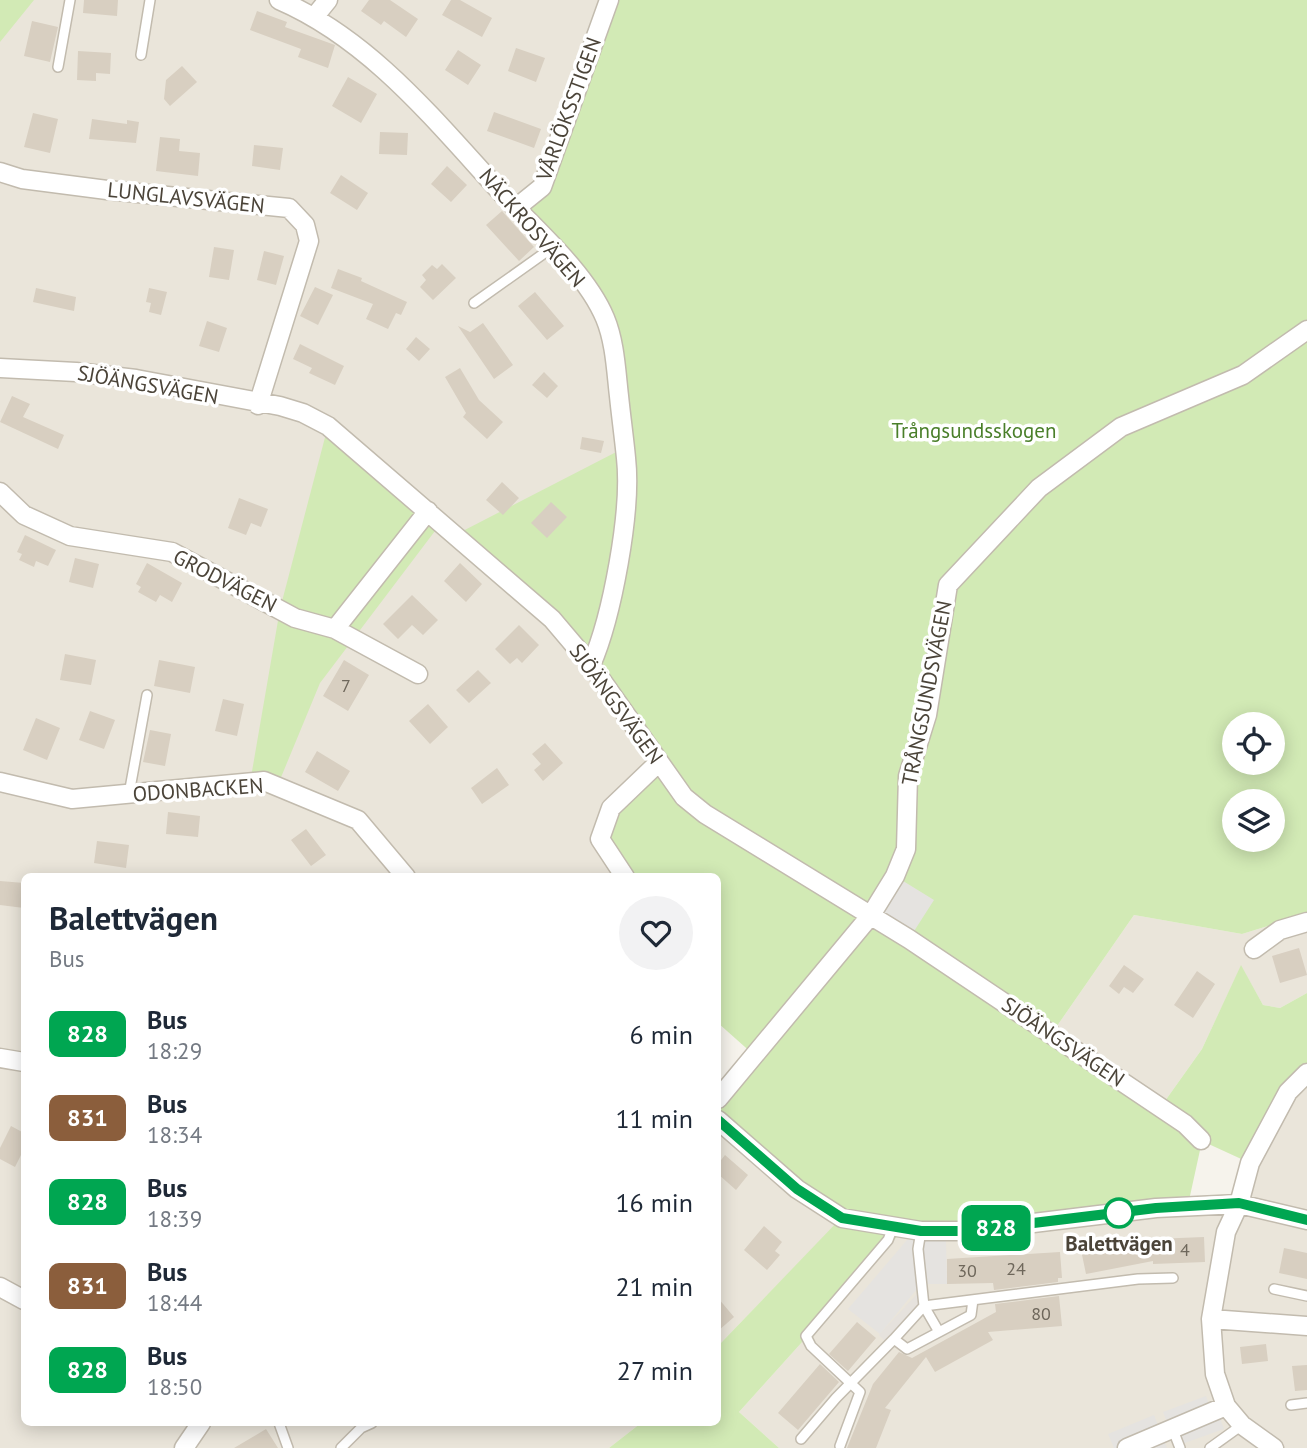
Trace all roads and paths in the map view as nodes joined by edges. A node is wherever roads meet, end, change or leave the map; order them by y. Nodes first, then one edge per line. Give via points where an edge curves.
1 (70, 0) edge
2 (150, 0) edge
3 (279, 0) edge
4 (328, 0) edge
5 (609, 0) edge
6 (315, 16) junction
7 (141, 55) dead end
8 (58, 67) dead end
9 (0, 172) edge
10 (516, 208) junction
11 (553, 247) junction
12 (474, 303) dead end
13 (1307, 330) edge
14 (0, 368) edge
15 (258, 405) junction
16 (0, 492) edge
17 (428, 511) junction
18 (335, 629) junction
19 (591, 665) junction
20 (418, 674) dead end
21 (147, 695) dead end
22 (658, 763) junction
23 (0, 782) edge
24 (129, 794) junction
25 (403, 873) edge
26 (622, 873) edge
27 (870, 915) junction
28 (1307, 922) edge
29 (1254, 948) dead end
30 (0, 1058) edge
31 (21, 1062) edge
32 (1307, 1073) edge
33 (721, 1096) edge
34 (721, 1123) edge
35 (1201, 1140) dead end
36 (1239, 1203) junction
37 (1307, 1220) edge
38 (893, 1227) junction
39 (921, 1231) junction
40 (1172, 1278) dead end
41 (0, 1287) edge
42 (1274, 1289) dead end
43 (1307, 1296) edge
44 (21, 1298) edge
45 (973, 1300) junction
46 (924, 1306) junction
47 (1211, 1319) junction
48 (1307, 1326) edge
49 (939, 1332) junction
50 (894, 1339) junction
51 (850, 1383) junction
52 (1307, 1403) edge
53 (1291, 1405) dead end
54 (1226, 1406) junction
55 (1242, 1424) junction
56 (199, 1426) edge
57 (280, 1426) edge
58 (365, 1426) edge
59 (1173, 1430) junction
60 (801, 1439) dead end
61 (839, 1446) edge
62 (184, 1448) edge
63 (288, 1448) edge
64 (341, 1448) edge
65 (1127, 1448) edge
66 (1181, 1448) edge
67 (1210, 1448) edge
68 (1274, 1448) edge

1 - 8 lane
2 - 7 lane
3 - 6 street, NÄCKROSVÄGEN
4 - 6 street
5 - 10 street, VÅRLÖKSSTIGEN via 542,187
6 - 10 street, NÄCKROSVÄGEN via 417,99
9 - 15 street, LUNGLAVSVÄGEN via 107,190 289,208 305,225 309,241
10 - 11 street, NÄCKROSVÄGEN
11 - 12 lane
11 - 19 street, NÄCKROSVÄGEN via 605,317 614,351 626,460 613,598
13 - 27 street, TRÅNGSUNDSVÄGEN via 1243,375 1121,427 1039,488 948,585 927,715 908,776 906,849
14 - 15 street, SJÖÄNGSVÄGEN via 136,379
15 - 17 street, SJÖÄNGSVÄGEN via 303,413 328,426
16 - 18 street, GRODVÄGEN via 24,515 70,536 172,552 295,618
17 - 18 street
17 - 19 street, SJÖÄNGSVÄGEN via 552,619
18 - 20 street, GRODVÄGEN
19 - 22 street, SJÖÄNGSVÄGEN
21 - 24 lane
22 - 26 street via 611,808 600,839
22 - 27 street, SJÖÄNGSVÄGEN via 684,797 705,814
23 - 24 street, ODONBACKEN via 72,799
24 - 25 street, ODONBACKEN via 264,781 358,820
27 - 33 street, TRÅNGSUNDSVÄGEN
27 - 35 street, SJÖÄNGSVÄGEN via 1185,1124
28 - 29 street via 1280,930
30 - 31 street
32 - 36 street via 1269,1122 1250,1163
34 - 38 street via 797,1189 842,1218
36 - 37 street
36 - 39 street via 1156,1208 968,1231
36 - 47 street via 1226,1232
38 - 39 street
38 - 51 lane via 888,1240 806,1336
39 - 46 lane via 918,1250
40 - 45 lane
41 - 44 street
42 - 43 lane
45 - 46 lane
45 - 49 lane via 971,1315
46 - 49 lane
46 - 50 lane
47 - 48 street
47 - 54 street via 1215,1374
49 - 50 lane via 907,1349
50 - 51 lane
51 - 60 lane
51 - 61 lane via 860,1392
52 - 53 lane
54 - 55 street
54 - 59 street
55 - 67 lane
55 - 68 street
56 - 62 street
57 - 63 lane
58 - 64 lane
59 - 65 street
59 - 66 lane

